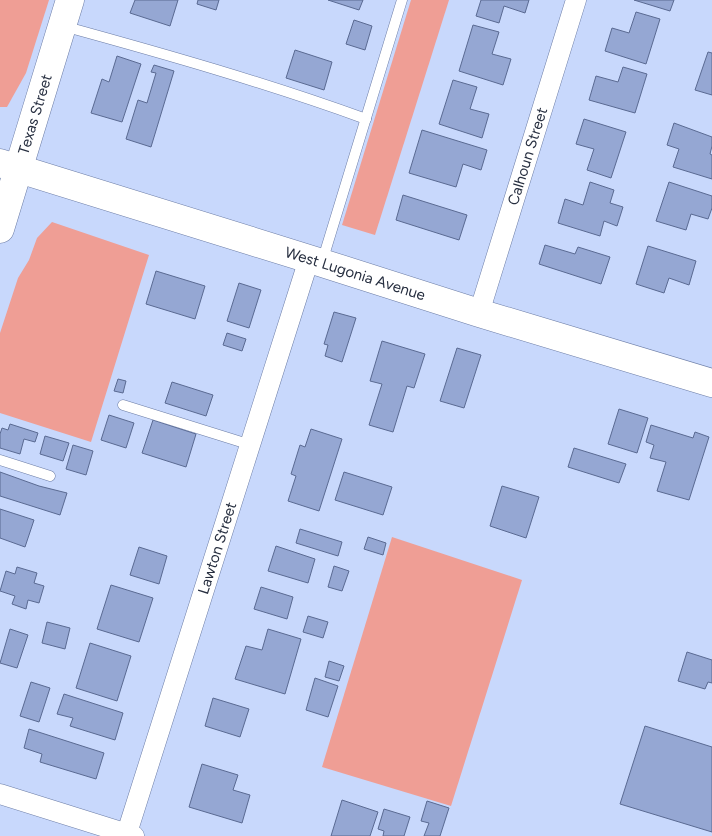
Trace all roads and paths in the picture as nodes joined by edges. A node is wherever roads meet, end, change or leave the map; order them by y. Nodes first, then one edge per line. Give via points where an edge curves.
1 (70, 0) edge
2 (402, 0) edge
3 (576, 0) edge
4 (62, 26) junction
5 (366, 120) junction
6 (10, 166) edge
7 (0, 229) edge
8 (315, 261) junction
9 (478, 313) junction
10 (711, 378) edge
11 (123, 405) dead end
12 (250, 445) junction
13 (0, 460) edge
14 (50, 476) dead end
15 (0, 794) edge
16 (129, 835) edge

1 - 4 main road, Texas Street
2 - 5 lane
3 - 9 street, Calhoun Street
4 - 5 lane via 225,72
4 - 6 main road, Texas Street
5 - 8 lane
6 - 7 main road, Texas Street
6 - 8 main road, West Lugonia Avenue
8 - 9 main road, West Lugonia Avenue
8 - 12 street, Lawton Street
9 - 10 main road, West Lugonia Avenue
11 - 12 lane
12 - 16 street, Lawton Street
13 - 14 lane
15 - 16 street

